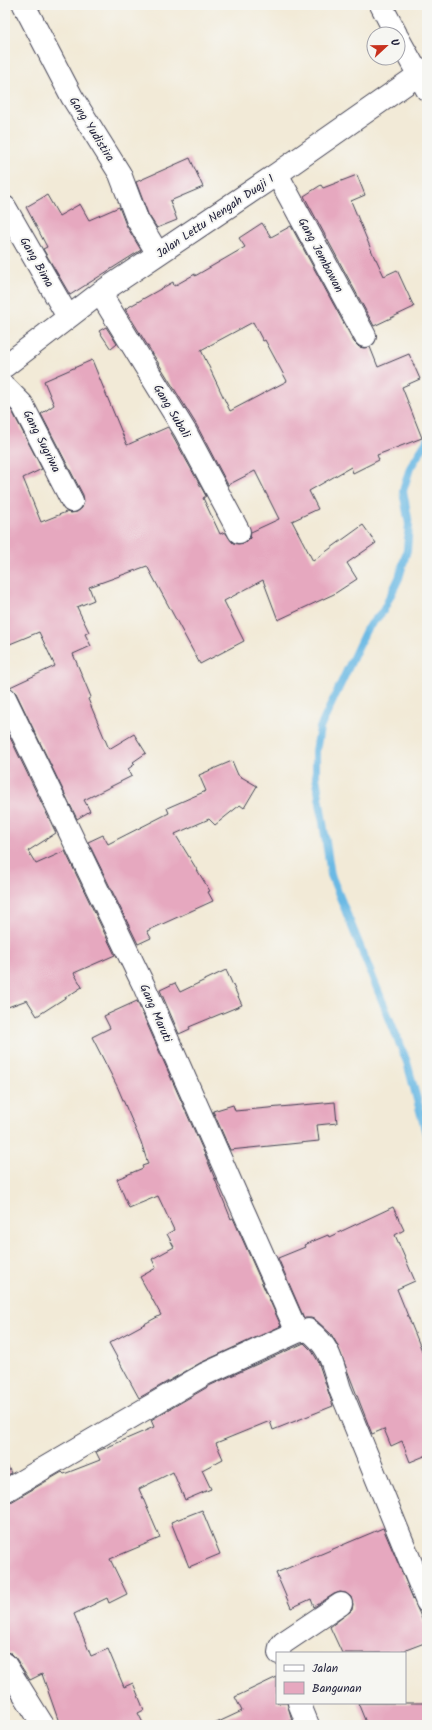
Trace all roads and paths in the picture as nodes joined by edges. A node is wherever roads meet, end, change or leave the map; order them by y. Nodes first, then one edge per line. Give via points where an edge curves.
1 (24, 5) edge
2 (381, 5) edge
3 (392, 26) edge
4 (406, 50) edge
5 (424, 78) edge
6 (277, 174) junction
7 (5, 207) edge
8 (158, 254) junction
9 (100, 293) junction
10 (68, 317) junction
11 (365, 336) dead end
12 (5, 366) edge
13 (5, 387) edge
14 (72, 501) dead end
15 (239, 532) dead end
16 (5, 698) edge
17 (298, 1332) junction
18 (5, 1491) edge
19 (427, 1602) edge
20 (341, 1604) dead end
21 (279, 1652) edge
22 (5, 1664) edge
23 (299, 1704) edge
24 (43, 1725) edge
25 (308, 1725) edge

1 - 8 street, Gang Yudistira via 72,97 120,174 137,219
2 - 3 street
4 - 5 street
5 - 6 street, Jalan Lettu Nengah Duaji I
6 - 8 street, Jalan Lettu Nengah Duaji I
6 - 11 street, Gang Jembawan
7 - 10 street, Gang Bima
8 - 9 street, Jalan Lettu Nengah Duaji I
9 - 10 street, Jalan Lettu Nengah Duaji I
9 - 15 street, Gang Subali via 185,431
10 - 12 street, Jalan Lettu Nengah Duaji I
13 - 14 street, Gang Sugriwa via 22,404
16 - 17 street, Gang Maruti via 144,986
17 - 18 street via 205,1374
17 - 19 street via 308,1330 330,1353 340,1389
20 - 21 street via 283,1643
22 - 24 street
23 - 25 street

